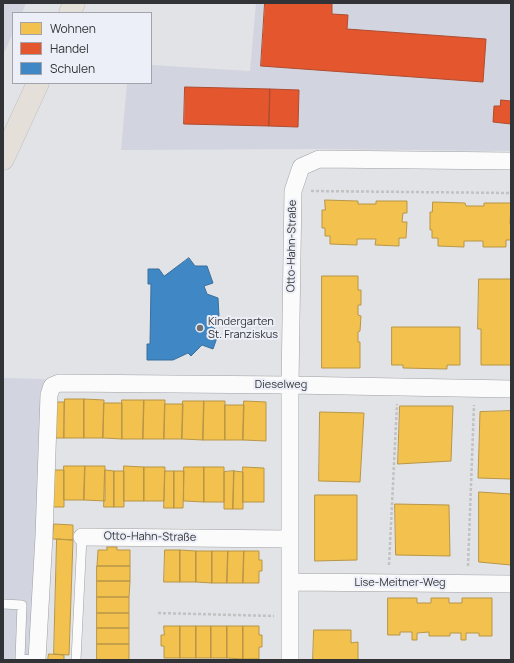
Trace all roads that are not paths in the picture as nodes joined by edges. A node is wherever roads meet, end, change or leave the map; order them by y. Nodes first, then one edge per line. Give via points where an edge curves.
1 (38, 84) edge
2 (3, 159) edge
3 (511, 161) edge
4 (290, 385) junction
5 (511, 389) edge
6 (82, 537) joint
7 (290, 539) junction
8 (290, 582) junction
9 (511, 584) edge
10 (3, 604) edge
11 (36, 660) edge
12 (76, 660) edge
13 (290, 660) edge

1 - 2 main road
3 - 4 street, Otto-Hahn-Straße via 319,159 301,167 292,191
4 - 5 street, Dieselweg
4 - 7 street, Otto-Hahn-Straße
4 - 11 street, Dieselweg via 59,383 52,386 48,395 44,536
6 - 7 street, Otto-Hahn-Straße
6 - 12 lane
7 - 8 street, Otto-Hahn-Straße
8 - 9 street, Lise-Meitner-Weg
8 - 13 street, Otto-Hahn-Straße
10 - 11 lane via 22,604 20,659

